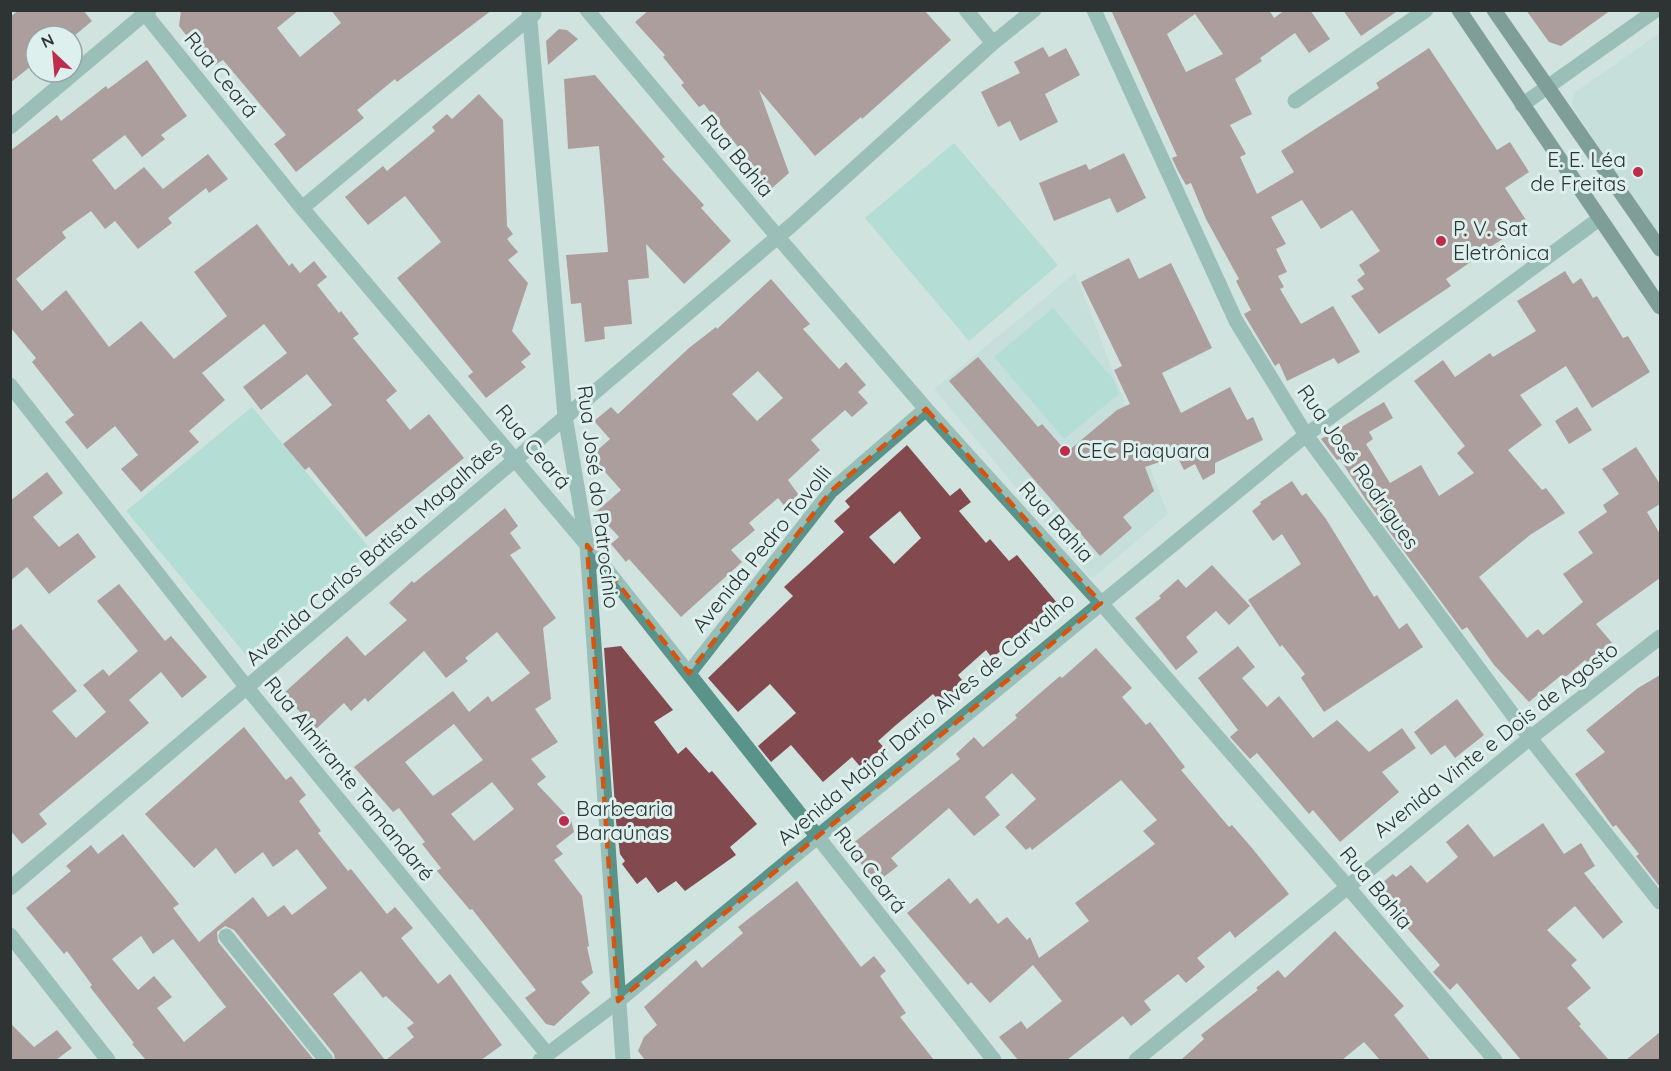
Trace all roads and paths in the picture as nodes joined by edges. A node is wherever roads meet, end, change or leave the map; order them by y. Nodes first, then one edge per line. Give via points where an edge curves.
1 (587, 10) edge
2 (966, 10) edge
3 (1034, 10) edge
4 (1094, 10) edge
5 (1426, 10) edge
6 (1459, 10) edge
7 (1494, 10) edge
8 (1656, 10) edge
9 (145, 12) edge
10 (532, 13) edge
11 (993, 43) junction
12 (1548, 87) junction
13 (1295, 101) dead end
14 (1522, 105) junction
15 (10, 127) edge
16 (302, 208) junction
17 (1599, 219) junction
18 (777, 236) junction
19 (1660, 249) edge
20 (1660, 307) edge
21 (10, 385) edge
22 (926, 409) junction
23 (565, 416) junction
24 (1305, 435) junction
25 (516, 458) junction
26 (587, 544) junction
27 (1101, 603) junction
28 (1660, 637) edge
29 (689, 673) junction
30 (248, 689) junction
31 (1530, 738) junction
32 (816, 837) junction
33 (1347, 886) junction
34 (10, 888) edge
35 (1660, 902) edge
36 (10, 935) edge
37 (226, 936) dead end
38 (618, 1000) junction
39 (544, 1058) edge
40 (108, 1060) edge
41 (326, 1060) edge
42 (623, 1060) edge
43 (994, 1060) edge
44 (1136, 1060) edge
45 (1494, 1060) edge

1 - 18 street, Rua Bahia
2 - 11 street
3 - 11 street, Avenida Carlos Batista Magalhães
4 - 24 street, Rua José Rodrigues via 1236,321
5 - 13 street
6 - 14 main road
7 - 12 main road
8 - 12 street
9 - 15 street
9 - 16 street, Rua Ceará
10 - 16 street
10 - 23 street, Rua José do Patrocínio
11 - 18 street, Avenida Carlos Batista Magalhães
12 - 14 street
12 - 19 main road
14 - 17 main road
16 - 25 street, Rua Ceará
17 - 20 main road
17 - 24 street, Avenida Major Dario Alves de Carvalho
18 - 22 street, Rua Bahia
18 - 23 street, Avenida Carlos Batista Magalhães
21 - 30 street, Rua Almirante Tamandaré
22 - 27 street, Rua Bahia
22 - 29 street, Avenida Pedro Tovolli via 831,491
23 - 25 street, Avenida Carlos Batista Magalhães
23 - 26 street, Rua José do Patrocínio
24 - 27 street, Avenida Major Dario Alves de Carvalho
24 - 31 street, Rua José Rodrigues
25 - 26 street, Rua Ceará
25 - 30 street, Avenida Carlos Batista Magalhães
26 - 29 street, Rua Ceará
26 - 38 street, Rua José do Patrocínio
27 - 32 street, Avenida Major Dario Alves de Carvalho
27 - 33 street, Rua Bahia
28 - 31 street, Avenida Vinte e Dois de Agosto
29 - 32 street, Rua Ceará
30 - 34 street, Avenida Carlos Batista Magalhães
30 - 39 street, Rua Almirante Tamandaré
31 - 33 street, Avenida Vinte e Dois de Agosto
31 - 35 street, Rua José Rodrigues
32 - 38 street, Avenida Major Dario Alves de Carvalho
32 - 43 street, Rua Ceará
33 - 44 street, Avenida Vinte e Dois de Agosto
33 - 45 street, Rua Bahia
36 - 40 street
37 - 41 street
38 - 39 street, Avenida Major Dario Alves de Carvalho
38 - 42 street, Rua José do Patrocínio

